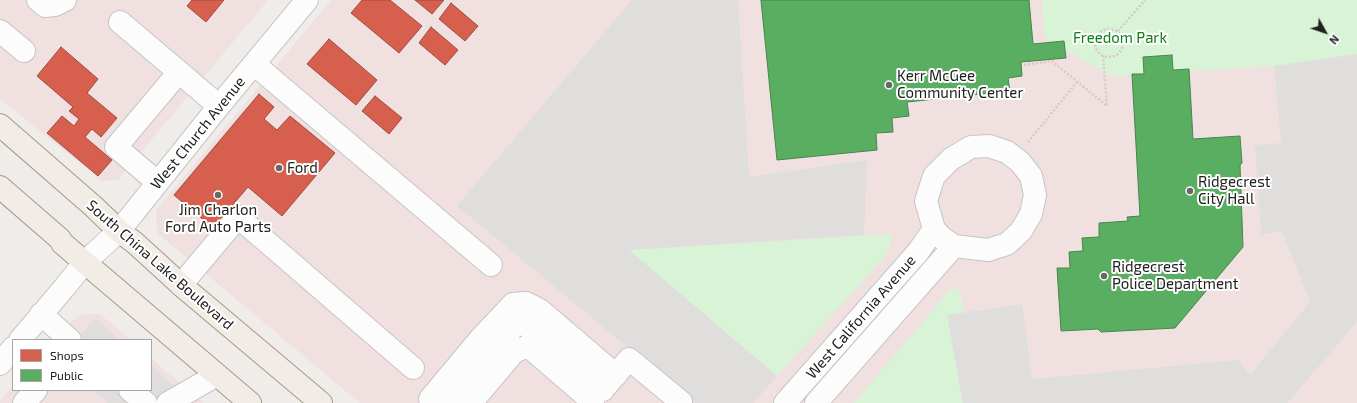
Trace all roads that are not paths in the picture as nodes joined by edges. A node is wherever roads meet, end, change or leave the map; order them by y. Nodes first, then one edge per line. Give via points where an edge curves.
1 (38, 0) edge
2 (65, 0) edge
3 (307, 0) edge
4 (120, 22) dead end
5 (0, 31) edge
6 (24, 51) dead end
7 (254, 64) junction
8 (179, 72) junction
9 (218, 106) junction
10 (0, 125) edge
11 (157, 182) junction
12 (0, 187) edge
13 (934, 229) junction
14 (119, 231) junction
15 (954, 246) junction
16 (85, 262) junction
17 (491, 265) dead end
18 (181, 285) junction
19 (41, 314) junction
20 (21, 339) edge
21 (69, 339) edge
22 (12, 349) edge
23 (0, 364) edge
24 (413, 368) dead end
25 (217, 375) junction
26 (35, 391) edge
27 (130, 391) edge
28 (131, 391) edge
29 (601, 392) edge
30 (24, 403) edge
31 (127, 403) edge
32 (146, 403) edge
33 (168, 403) edge
34 (250, 403) edge
35 (321, 403) edge
36 (433, 403) edge
37 (448, 403) edge
38 (471, 403) edge
39 (681, 403) edge
40 (785, 403) edge
41 (816, 403) edge

1 - 2 street via 45,6
3 - 7 street, West Church Avenue
4 - 8 street
5 - 6 street
7 - 9 street, West Church Avenue
7 - 17 street
8 - 9 street
8 - 11 street via 116,146
9 - 11 street, West Church Avenue
10 - 14 main road, South China Lake Boulevard via 94,206
11 - 14 street, West Church Avenue
12 - 16 main road
13 - 15 street
13 - 15 street via 926,201 934,176 951,159 971,147 989,146 1007,152 1020,162 1031,176 1035,195 1031,214 1021,231 1007,244 988,250
13 - 40 street, West California Avenue via 918,252
14 - 16 street, West Church Avenue
14 - 18 main road, South China Lake Boulevard
15 - 41 street, West California Avenue
16 - 19 street, West Church Avenue
16 - 25 main road
18 - 24 street via 238,217
18 - 35 main road, South China Lake Boulevard
19 - 20 street, West Church Avenue
19 - 21 street
22 - 23 street
25 - 33 street
25 - 34 main road
26 - 30 street
27 - 31 street
28 - 32 street
29 - 36 street via 540,310 526,303 513,304 480,339 430,399
29 - 37 street via 521,321
29 - 38 street via 528,346 514,352
29 - 39 street via 629,359

